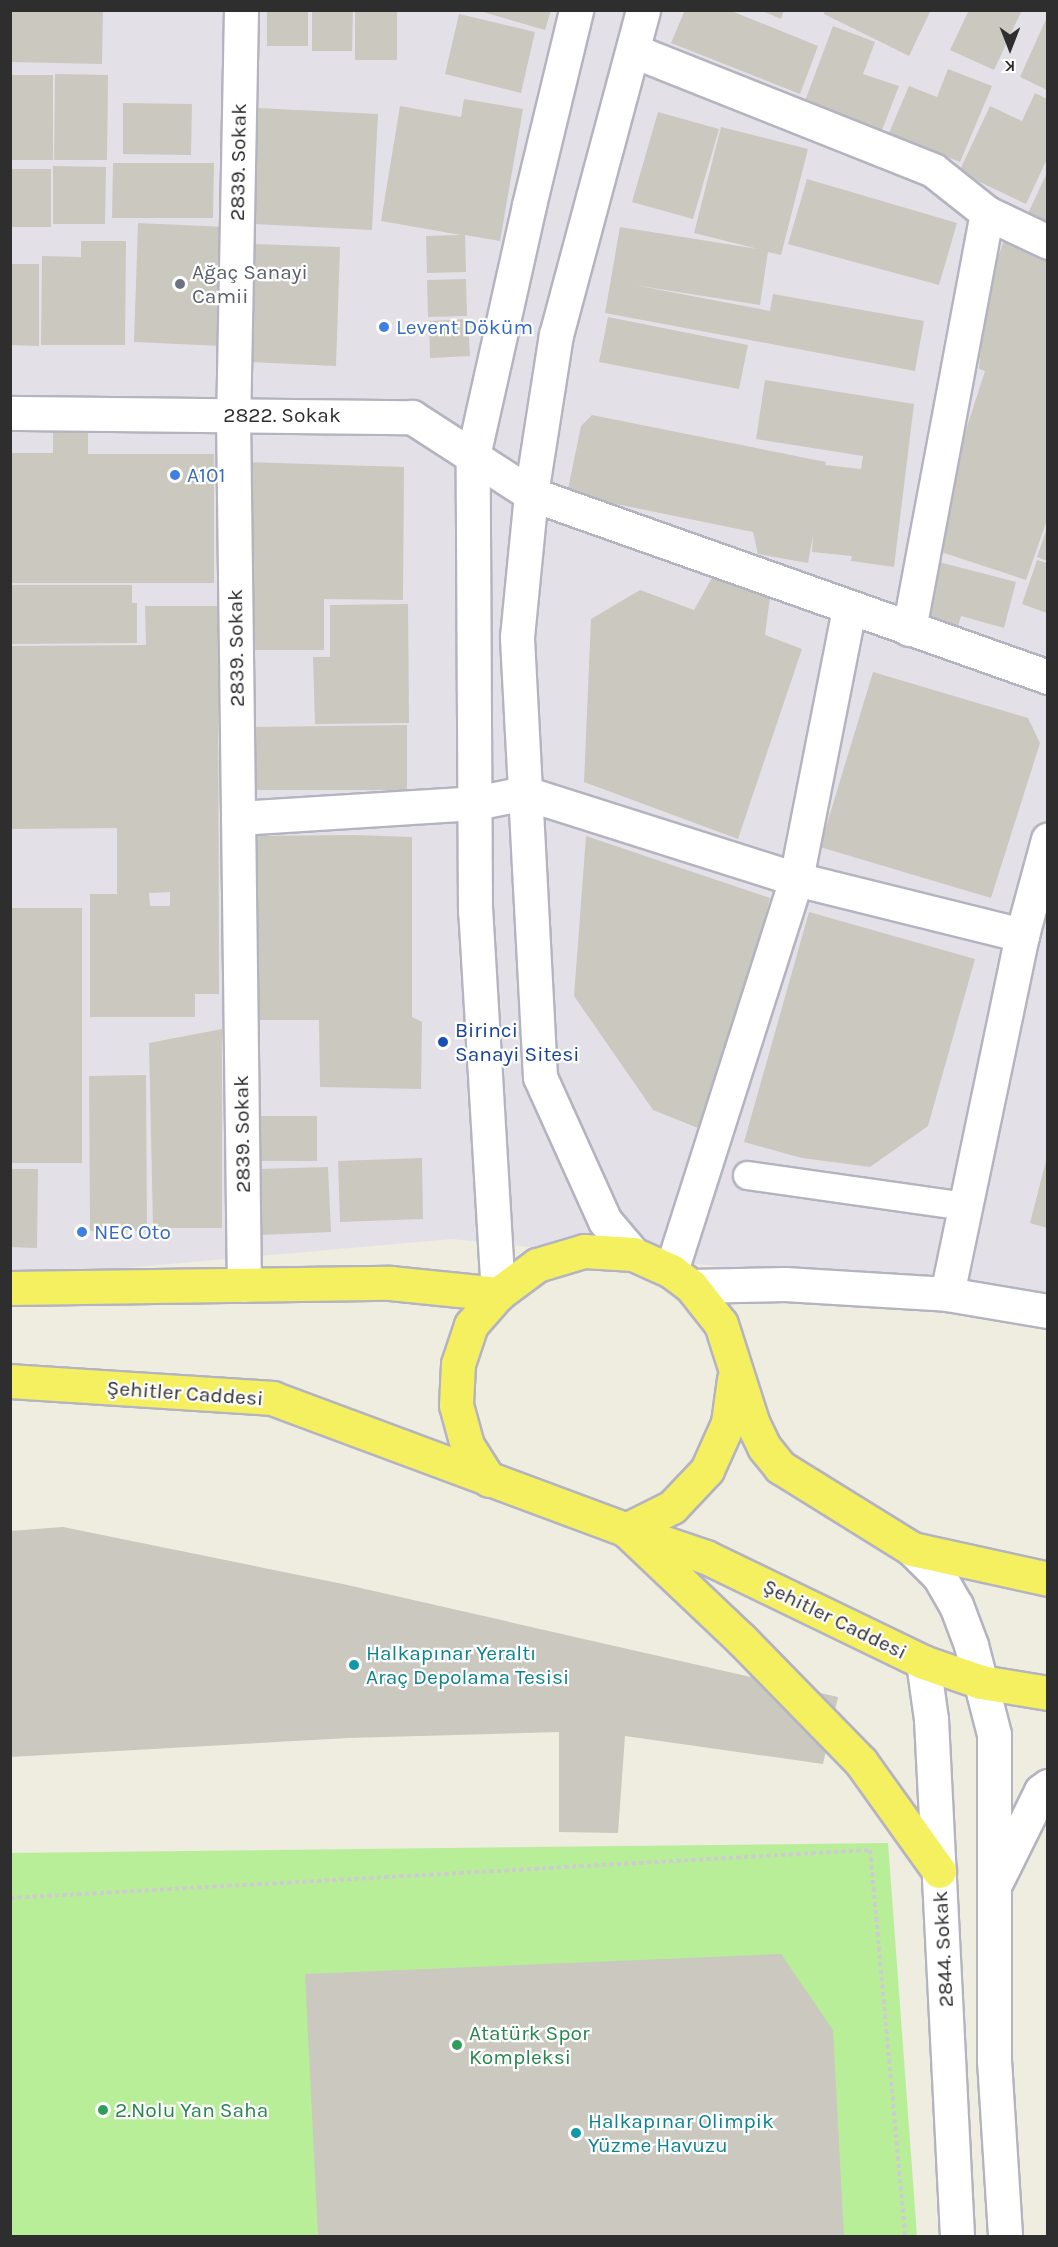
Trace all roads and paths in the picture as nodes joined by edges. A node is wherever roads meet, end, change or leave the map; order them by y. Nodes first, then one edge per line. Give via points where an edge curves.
1 (241, 10) edge
2 (576, 10) edge
3 (644, 10) edge
4 (634, 51) junction
5 (987, 213) junction
6 (1047, 242) edge
7 (10, 413) edge
8 (233, 415) junction
9 (473, 456) junction
10 (531, 494) junction
11 (849, 609) junction
12 (909, 628) junction
13 (1047, 677) edge
14 (525, 793) junction
15 (475, 803) junction
16 (238, 818) junction
17 (1047, 839) edge
18 (796, 879) junction
19 (1022, 935) junction
20 (747, 1175) dead end
21 (965, 1206) junction
22 (633, 1254) junction
23 (681, 1278) junction
24 (244, 1285) junction
25 (10, 1288) edge
26 (498, 1294) junction
27 (947, 1294) junction
28 (1047, 1311) edge
29 (735, 1372) junction
30 (10, 1381) edge
31 (489, 1480) junction
32 (626, 1530) junction
33 (912, 1549) junction
34 (1047, 1579) edge
35 (923, 1662) junction
36 (981, 1682) junction
37 (1047, 1693) edge
38 (1047, 1786) edge
39 (939, 1871) junction
40 (993, 1887) junction
41 (10, 1898) edge
42 (905, 2236) edge
43 (957, 2236) edge
44 (1005, 2236) edge

1 - 8 street, 2839. Sokak
2 - 9 street
3 - 4 street
4 - 5 street via 933,170
4 - 10 street via 556,335
5 - 6 street
5 - 12 street
7 - 8 street, 2822. Sokak
8 - 9 street, 2822. Sokak via 412,417
8 - 16 street, 2839. Sokak
9 - 10 street, 2822. Sokak
9 - 15 street
10 - 11 street, 2822. Sokak
10 - 14 street via 517,637
11 - 12 street, 2822. Sokak
11 - 18 street
12 - 13 street, 2822. Sokak
14 - 15 street
14 - 18 street
14 - 22 street via 540,1077 605,1221
15 - 16 street
15 - 26 street via 475,912
16 - 24 street, 2839. Sokak
17 - 19 street
18 - 19 street
18 - 23 street
19 - 21 street
20 - 21 lane
21 - 27 street
22 - 23 main road
22 - 26 main road via 584,1251 546,1262
23 - 27 street
23 - 29 main road via 721,1324
24 - 25 main road
24 - 26 main road via 390,1283
26 - 31 main road via 471,1325 458,1364 456,1405 467,1445
27 - 28 street
29 - 32 main road via 728,1423 707,1470 672,1508
29 - 33 main road via 764,1447 780,1467
30 - 31 main road, Şehitler Caddesi via 272,1398
31 - 32 main road, Şehitler Caddesi
32 - 35 main road, Şehitler Caddesi via 706,1557
32 - 39 main road via 742,1640 861,1762
33 - 34 main road
33 - 36 street via 939,1576 956,1605
35 - 36 main road, Şehitler Caddesi
35 - 39 street, 2844. Sokak via 931,1719
36 - 37 main road, Şehitler Caddesi
36 - 40 street via 994,1734
38 - 40 street
39 - 43 street, 2844. Sokak
40 - 44 street via 994,2060
41 - 42 path via 870,1851

